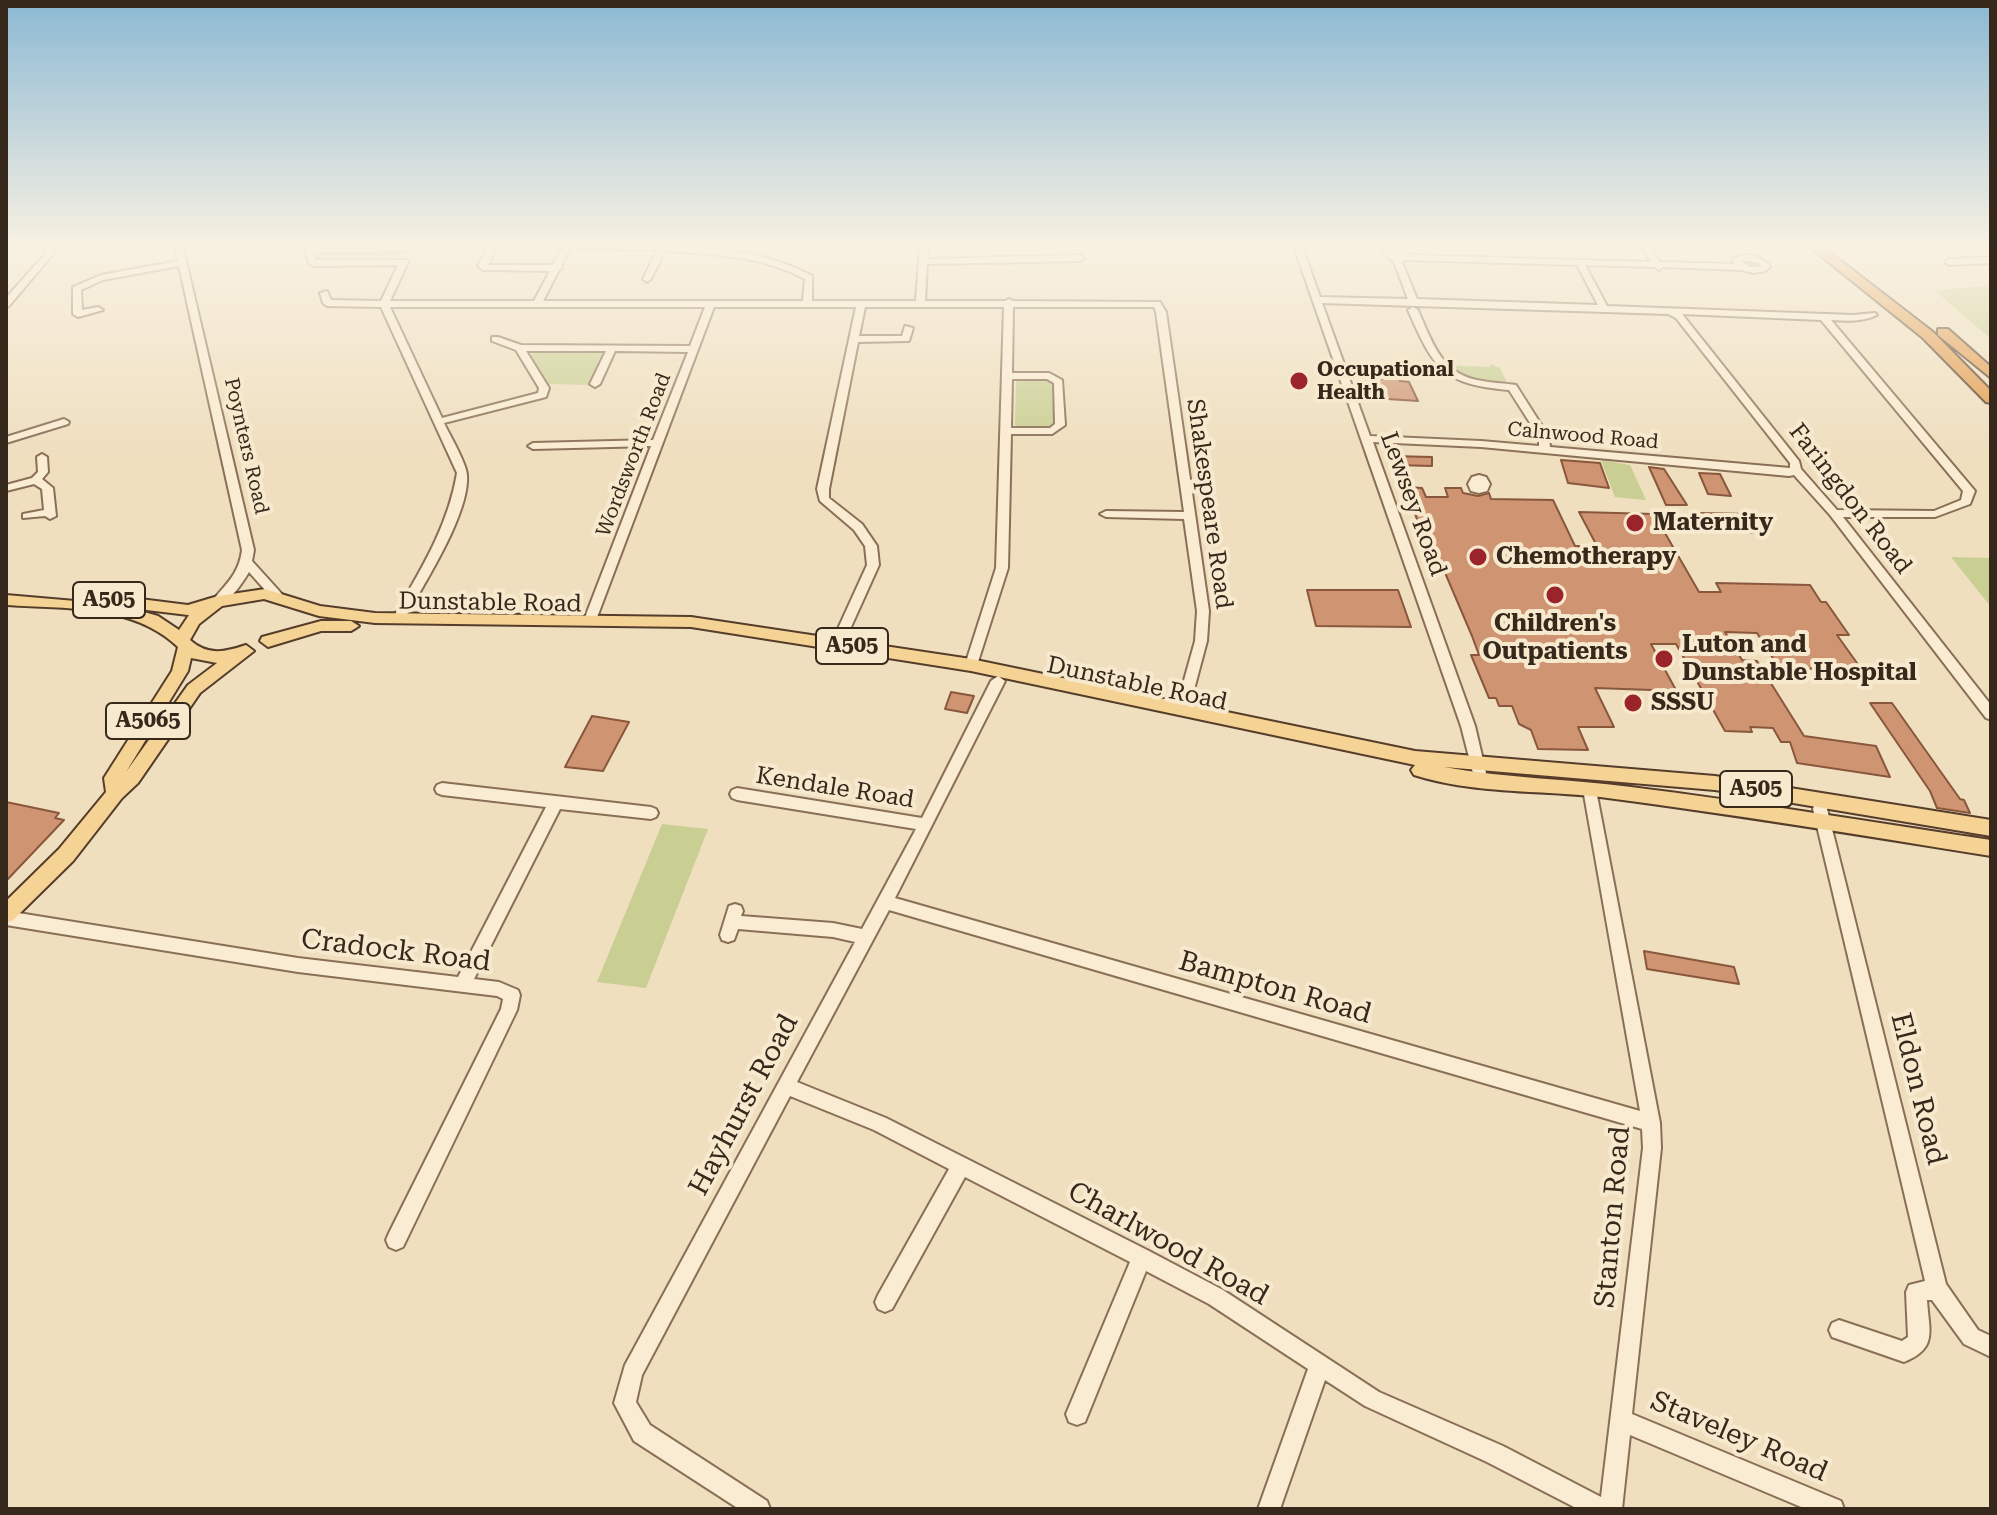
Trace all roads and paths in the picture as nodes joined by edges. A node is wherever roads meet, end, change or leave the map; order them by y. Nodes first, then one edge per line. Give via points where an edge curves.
1 (194, 315) edge
2 (389, 315) edge
3 (707, 315) edge
4 (859, 315) edge
5 (1009, 315) edge
6 (1161, 315) edge
7 (1322, 315) edge
8 (1417, 315) edge
9 (1676, 315) edge
10 (1736, 315) edge
11 (1872, 315) dead end
12 (1904, 315) edge
13 (1922, 315) edge
14 (1824, 317) junction
15 (908, 328) dead end
16 (495, 339) dead end
17 (854, 339) junction
18 (520, 348) junction
19 (612, 348) junction
20 (695, 349) junction
21 (1953, 359) junction
22 (1990, 374) edge
23 (1008, 376) junction
24 (595, 384) dead end
25 (1991, 399) edge
26 (1991, 409) edge
27 (440, 421) junction
28 (64, 422) dead end
29 (1007, 431) junction
30 (1366, 439) junction
31 (6, 440) edge
32 (658, 443) junction
33 (533, 446) dead end
34 (1545, 451) junction
35 (42, 457) dead end
36 (1796, 470) junction
37 (36, 480) junction
38 (6, 488) edge
39 (1834, 513) junction
40 (1106, 514) dead end
41 (27, 516) dead end
42 (1190, 516) junction
43 (248, 564) junction
44 (6, 590) edge
45 (280, 598) junction
46 (6, 600) edge
47 (215, 603) junction
48 (399, 618) junction
49 (590, 620) junction
50 (268, 641) junction
51 (837, 644) junction
52 (183, 645) junction
53 (246, 651) junction
54 (971, 665) junction
55 (998, 681) junction
56 (1183, 709) junction
57 (1991, 715) edge
58 (1479, 773) junction
59 (442, 789) dead end
60 (1590, 789) junction
61 (115, 793) junction
62 (743, 800) dead end
63 (1827, 801) junction
64 (556, 803) junction
65 (651, 813) dead end
66 (1825, 824) junction
67 (926, 825) junction
68 (1991, 828) edge
69 (1991, 848) edge
70 (885, 902) junction
71 (6, 916) edge
72 (731, 923) dead end
73 (866, 937) junction
74 (463, 984) junction
75 (786, 1086) junction
76 (1651, 1123) junction
77 (961, 1166) junction
78 (396, 1240) dead end
79 (1142, 1258) junction
80 (1937, 1289) junction
81 (885, 1302) dead end
82 (1839, 1330) dead end
83 (1991, 1347) edge
84 (1319, 1366) junction
85 (1077, 1414) dead end
86 (1621, 1420) junction
87 (1824, 1507) edge
88 (759, 1509) edge
89 (1269, 1509) edge
90 (1601, 1509) edge
91 (1611, 1509) edge

1 - 43 street, Poynters Road
2 - 27 street
3 - 20 street, Wordsworth Road
4 - 17 street
5 - 23 street
6 - 42 street, Shakespeare Road
7 - 30 street, Lewsey Road
8 - 34 street via 1442,369 1476,385 1512,387 1544,437
9 - 36 street, Faringdon Road
10 - 14 street
11 - 14 street
12 - 21 highway
13 - 22 highway
14 - 39 street via 1969,491 1966,502 1945,513
15 - 17 street via 906,339
16 - 18 street
17 - 51 street via 823,489 824,499 858,527 871,546 873,565
18 - 19 street
18 - 27 street via 544,388 542,395
19 - 20 street
19 - 24 street
20 - 32 street, Wordsworth Road
21 - 25 highway
21 - 26 highway
23 - 29 street
23 - 29 street via 1049,376 1059,382 1060,425 1052,431
27 - 48 street via 462,473 459,502
28 - 31 street
29 - 54 street via 1002,568
30 - 34 street, Calnwood Road
30 - 58 street, Lewsey Road via 1468,726
32 - 33 street
32 - 49 street, Wordsworth Road
34 - 36 street, Calnwood Road
35 - 37 street via 43,472
36 - 39 street, Faringdon Road
37 - 38 street
37 - 41 street via 47,488 50,514
39 - 57 street, Faringdon Road
40 - 42 street
42 - 56 street, Shakespeare Road via 1203,611 1201,641
43 - 45 street
43 - 47 street via 235,586
44 - 47 main road, A505 via 188,610
45 - 47 main road, A505 via 254,594
45 - 48 main road, Dunstable Road / A505 via 319,611
45 - 50 main road via 286,619
46 - 52 main road, A505 via 122,611 156,622
47 - 52 main road via 193,620
48 - 49 main road, Dunstable Road / A505
49 - 51 main road, Dunstable Road / A505 via 691,622
50 - 53 main road, A505
50 - 55 main road, Dunstable Road / A505 via 300,630 343,625 679,630
51 - 54 main road, Dunstable Road / A505
52 - 53 main road, A505 via 208,657
52 - 61 main road, A5065 via 180,671 113,778
53 - 61 main road, A5065 via 194,689 132,778
54 - 56 main road, Dunstable Road / A505
55 - 58 main road, Dunstable Road / A505
55 - 67 street, Hayhurst Road
56 - 58 main road, Dunstable Road / A505
58 - 60 main road, Dunstable Road / A505
58 - 63 main road, Dunstable Road / A505 via 1715,783
59 - 64 street
60 - 66 main road, Dunstable Road / A505
60 - 76 street, Stanton Road
61 - 71 main road, A5065 via 66,855
62 - 67 street, Kendale Road
63 - 66 street, Eldon Road via 1820,809
63 - 68 main road, Dunstable Road / A505
64 - 65 street
64 - 74 street
66 - 69 main road, Dunstable Road / A505
66 - 80 street, Eldon Road
67 - 70 street, Hayhurst Road
70 - 73 street, Hayhurst Road
70 - 76 street, Bampton Road
71 - 74 street, Cradock Road via 269,961
72 - 73 street
73 - 75 street, Hayhurst Road
74 - 78 street, Cradock Road via 512,995 509,1010
75 - 77 street, Charlwood Road via 880,1124
75 - 88 street, Hayhurst Road via 632,1372 625,1403 642,1433
76 - 86 street, Stanton Road
77 - 79 street, Charlwood Road
77 - 81 street
79 - 84 street, Charlwood Road via 1216,1297
79 - 85 street
80 - 82 street via 1916,1292 1919,1342 1904,1352
80 - 83 street, Eldon Road via 1971,1337
84 - 89 street
84 - 90 street, Charlwood Road via 1372,1399
86 - 87 street, Staveley Road
86 - 91 street, Stanton Road

